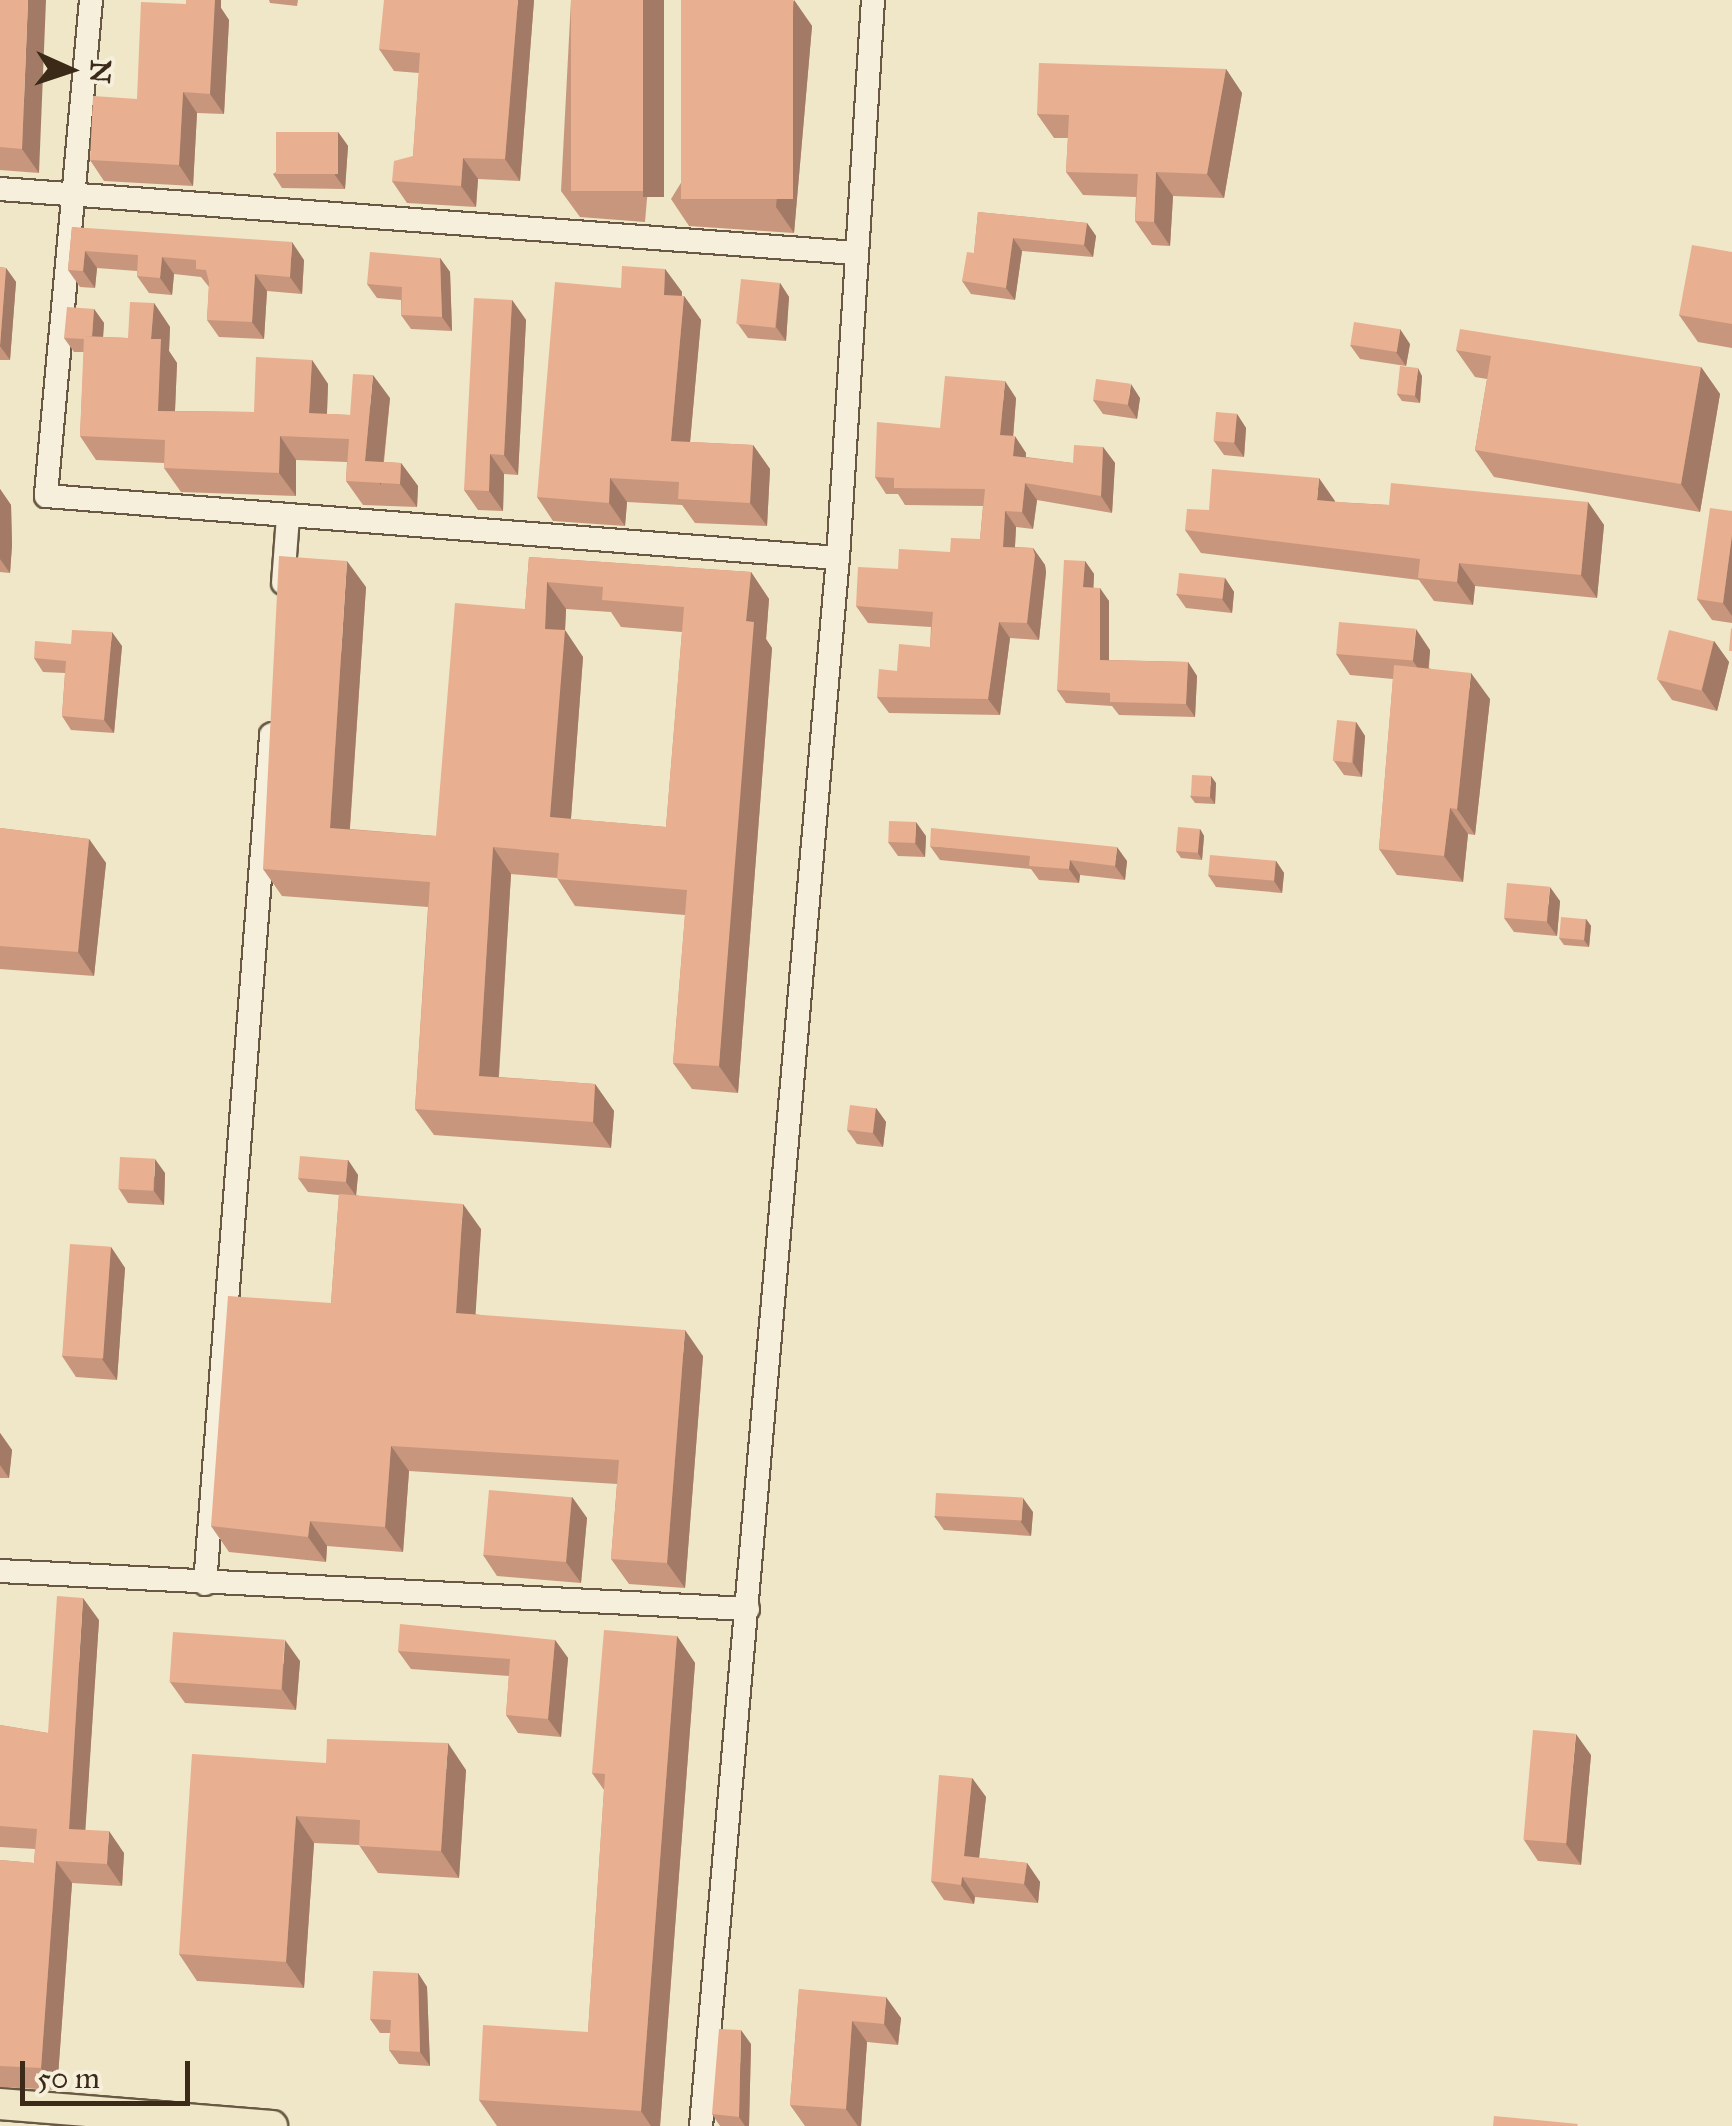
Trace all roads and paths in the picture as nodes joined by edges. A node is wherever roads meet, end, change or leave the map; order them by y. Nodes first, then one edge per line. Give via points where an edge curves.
1 (91, 0) edge
2 (873, 0) edge
3 (0, 189) edge
4 (71, 196) junction
5 (856, 253) junction
6 (288, 517) junction
7 (838, 558) junction
8 (280, 616) edge
9 (273, 714) edge
10 (0, 1570) edge
11 (205, 1584) junction
12 (748, 1609) junction
13 (0, 2104) edge
14 (149, 2121) edge
15 (272, 2126) edge
16 (700, 2126) edge

1 - 4 street
2 - 5 street
3 - 4 street
4 - 5 street
4 - 6 street via 46,496
5 - 7 street
6 - 7 street
6 - 8 street
7 - 12 street
9 - 11 street
10 - 11 street
11 - 12 street
12 - 16 street
13 - 14 main road
14 - 15 main road

